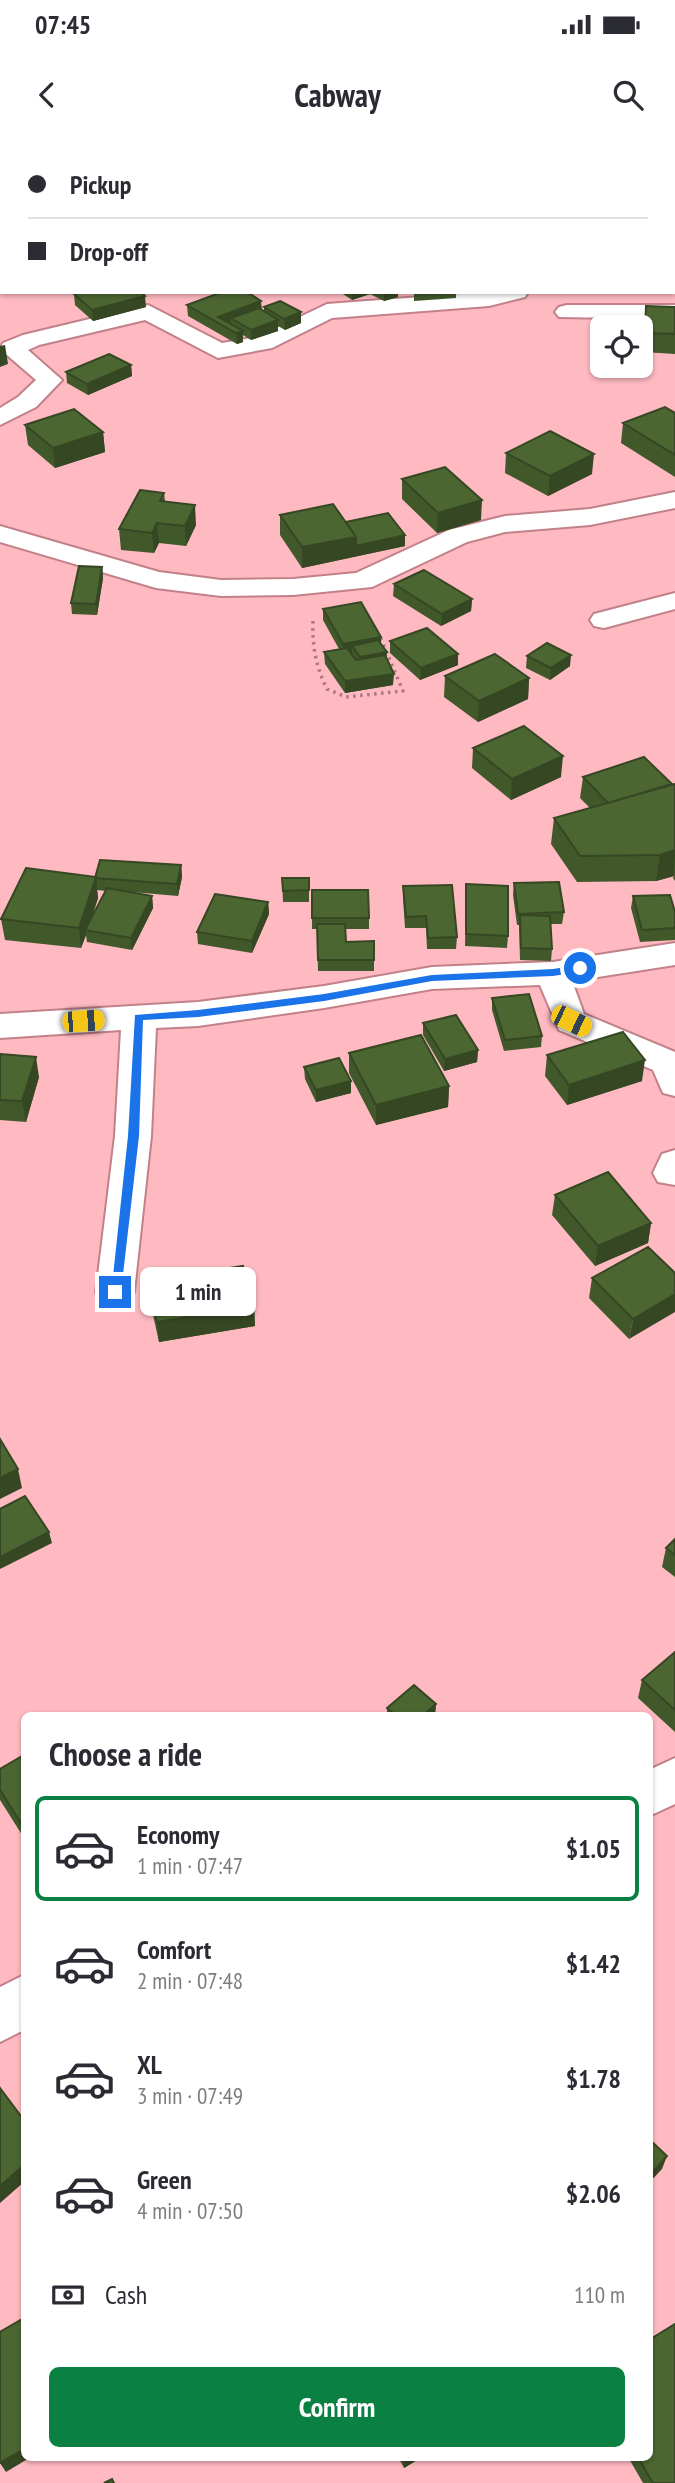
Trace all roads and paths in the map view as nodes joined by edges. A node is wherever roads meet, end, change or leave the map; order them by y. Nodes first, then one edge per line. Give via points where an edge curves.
1 (509, 294) edge
2 (567, 312) dead end
3 (675, 312) edge
4 (6, 347) edge
5 (0, 418) edge
6 (675, 500) edge
7 (0, 534) edge
8 (362, 581) junction
9 (293, 587) junction
10 (675, 601) edge
11 (604, 620) dead end
12 (675, 954) edge
13 (553, 973) junction
14 (139, 1017) junction
15 (0, 1026) edge
16 (675, 1084) edge
17 (115, 1292) dead end
18 (675, 1779) edge
19 (653, 1793) edge
20 (21, 2001) edge
21 (0, 2018) edge

1 - 4 street via 327,311 264,343 218,351 148,312
2 - 3 street
4 - 5 street via 50,380 27,402
6 - 8 street via 590,517 505,524 458,536
7 - 9 street via 156,580 221,588
8 - 9 street
8 - 9 path via 358,591 403,691 346,697 327,689 313,655 313,621
10 - 11 street
12 - 13 street
13 - 14 street via 432,978 312,999
13 - 16 street via 571,1021 668,1063
14 - 15 street
14 - 17 street via 133,1136
18 - 19 street
20 - 21 street

